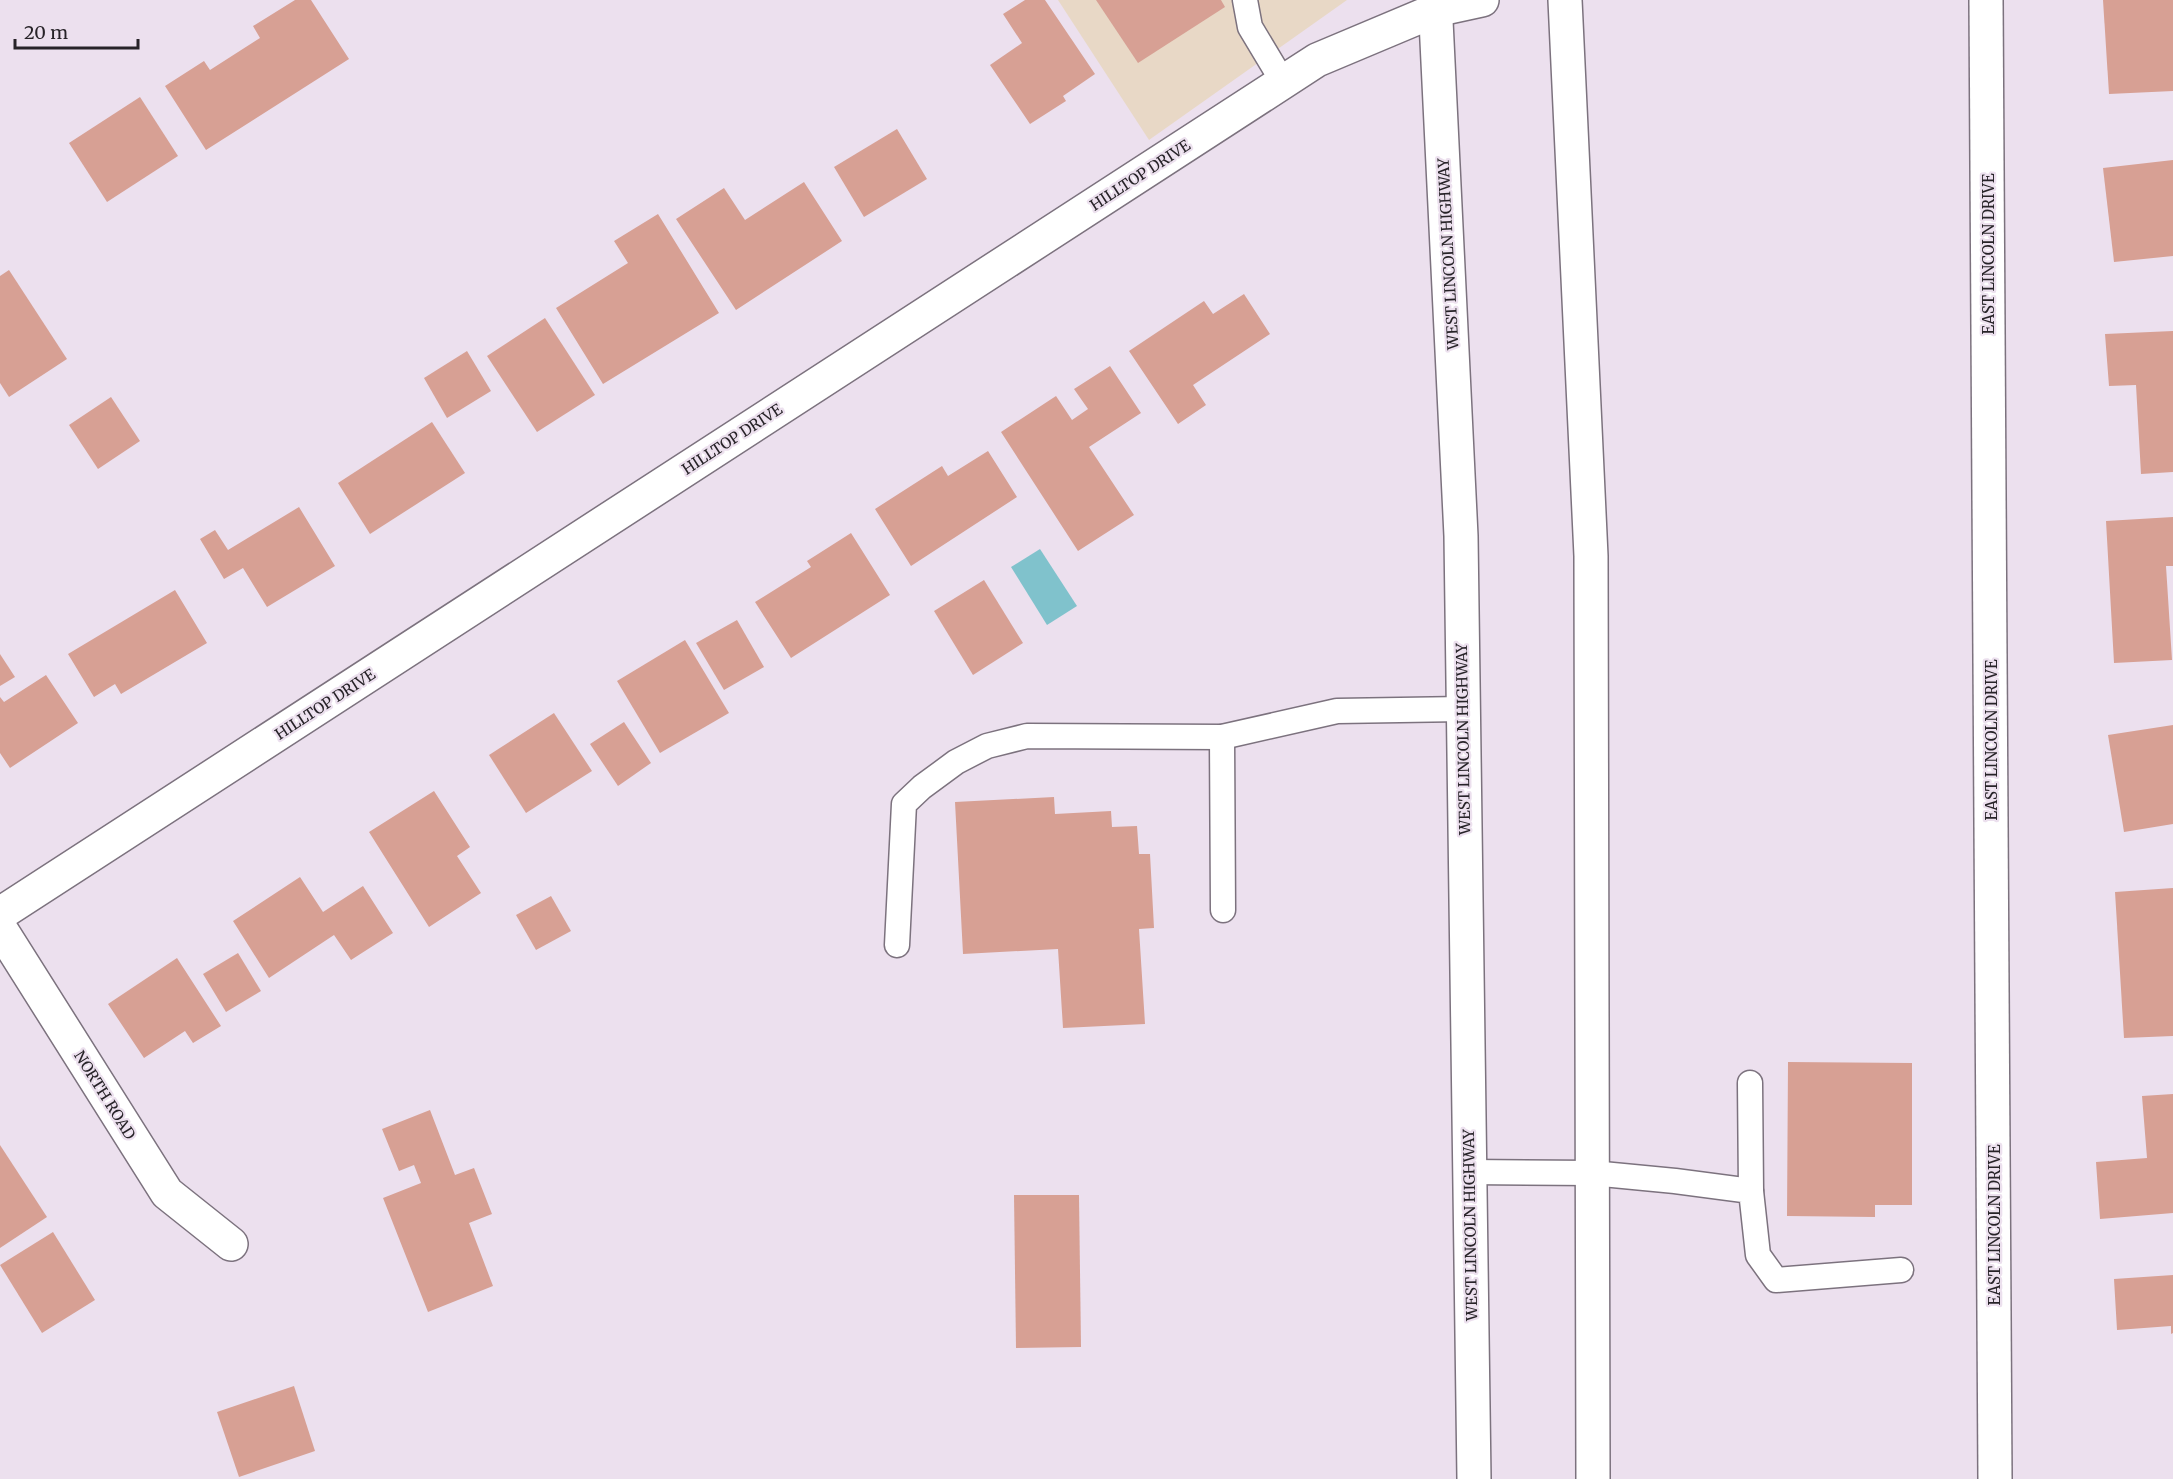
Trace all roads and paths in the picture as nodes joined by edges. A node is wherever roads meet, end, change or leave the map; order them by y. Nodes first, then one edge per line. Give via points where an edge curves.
1 (1245, 0) edge
2 (1482, 0) edge
3 (1566, 0) edge
4 (1986, 0) edge
5 (1436, 5) edge
6 (1283, 82) junction
7 (1463, 709) junction
8 (1222, 737) junction
9 (1223, 910) dead end
10 (0, 914) edge
11 (0, 928) edge
12 (897, 945) dead end
13 (1750, 1083) dead end
14 (1469, 1172) junction
15 (1592, 1173) junction
16 (1751, 1191) junction
17 (231, 1244) dead end
18 (1901, 1270) dead end
19 (1474, 1479) edge
20 (1593, 1479) edge
21 (1995, 1479) edge

1 - 6 lane via 1250,27
2 - 5 street, HILLTOP DRIVE
3 - 15 street via 1591,556
4 - 21 street, EAST LINCOLN DRIVE
5 - 6 street, HILLTOP DRIVE via 1317,60
5 - 7 street, WEST LINCOLN HIGHWAY via 1461,536
6 - 10 street, HILLTOP DRIVE
7 - 8 lane via 1337,711
7 - 14 street, WEST LINCOLN HIGHWAY
8 - 9 lane
8 - 12 lane via 1027,736 987,746 956,762 904,804
11 - 17 street, NORTH ROAD via 167,1192
13 - 16 lane
14 - 15 lane
14 - 19 street, WEST LINCOLN HIGHWAY
15 - 16 lane
15 - 20 street
16 - 18 lane via 1758,1255 1776,1280

